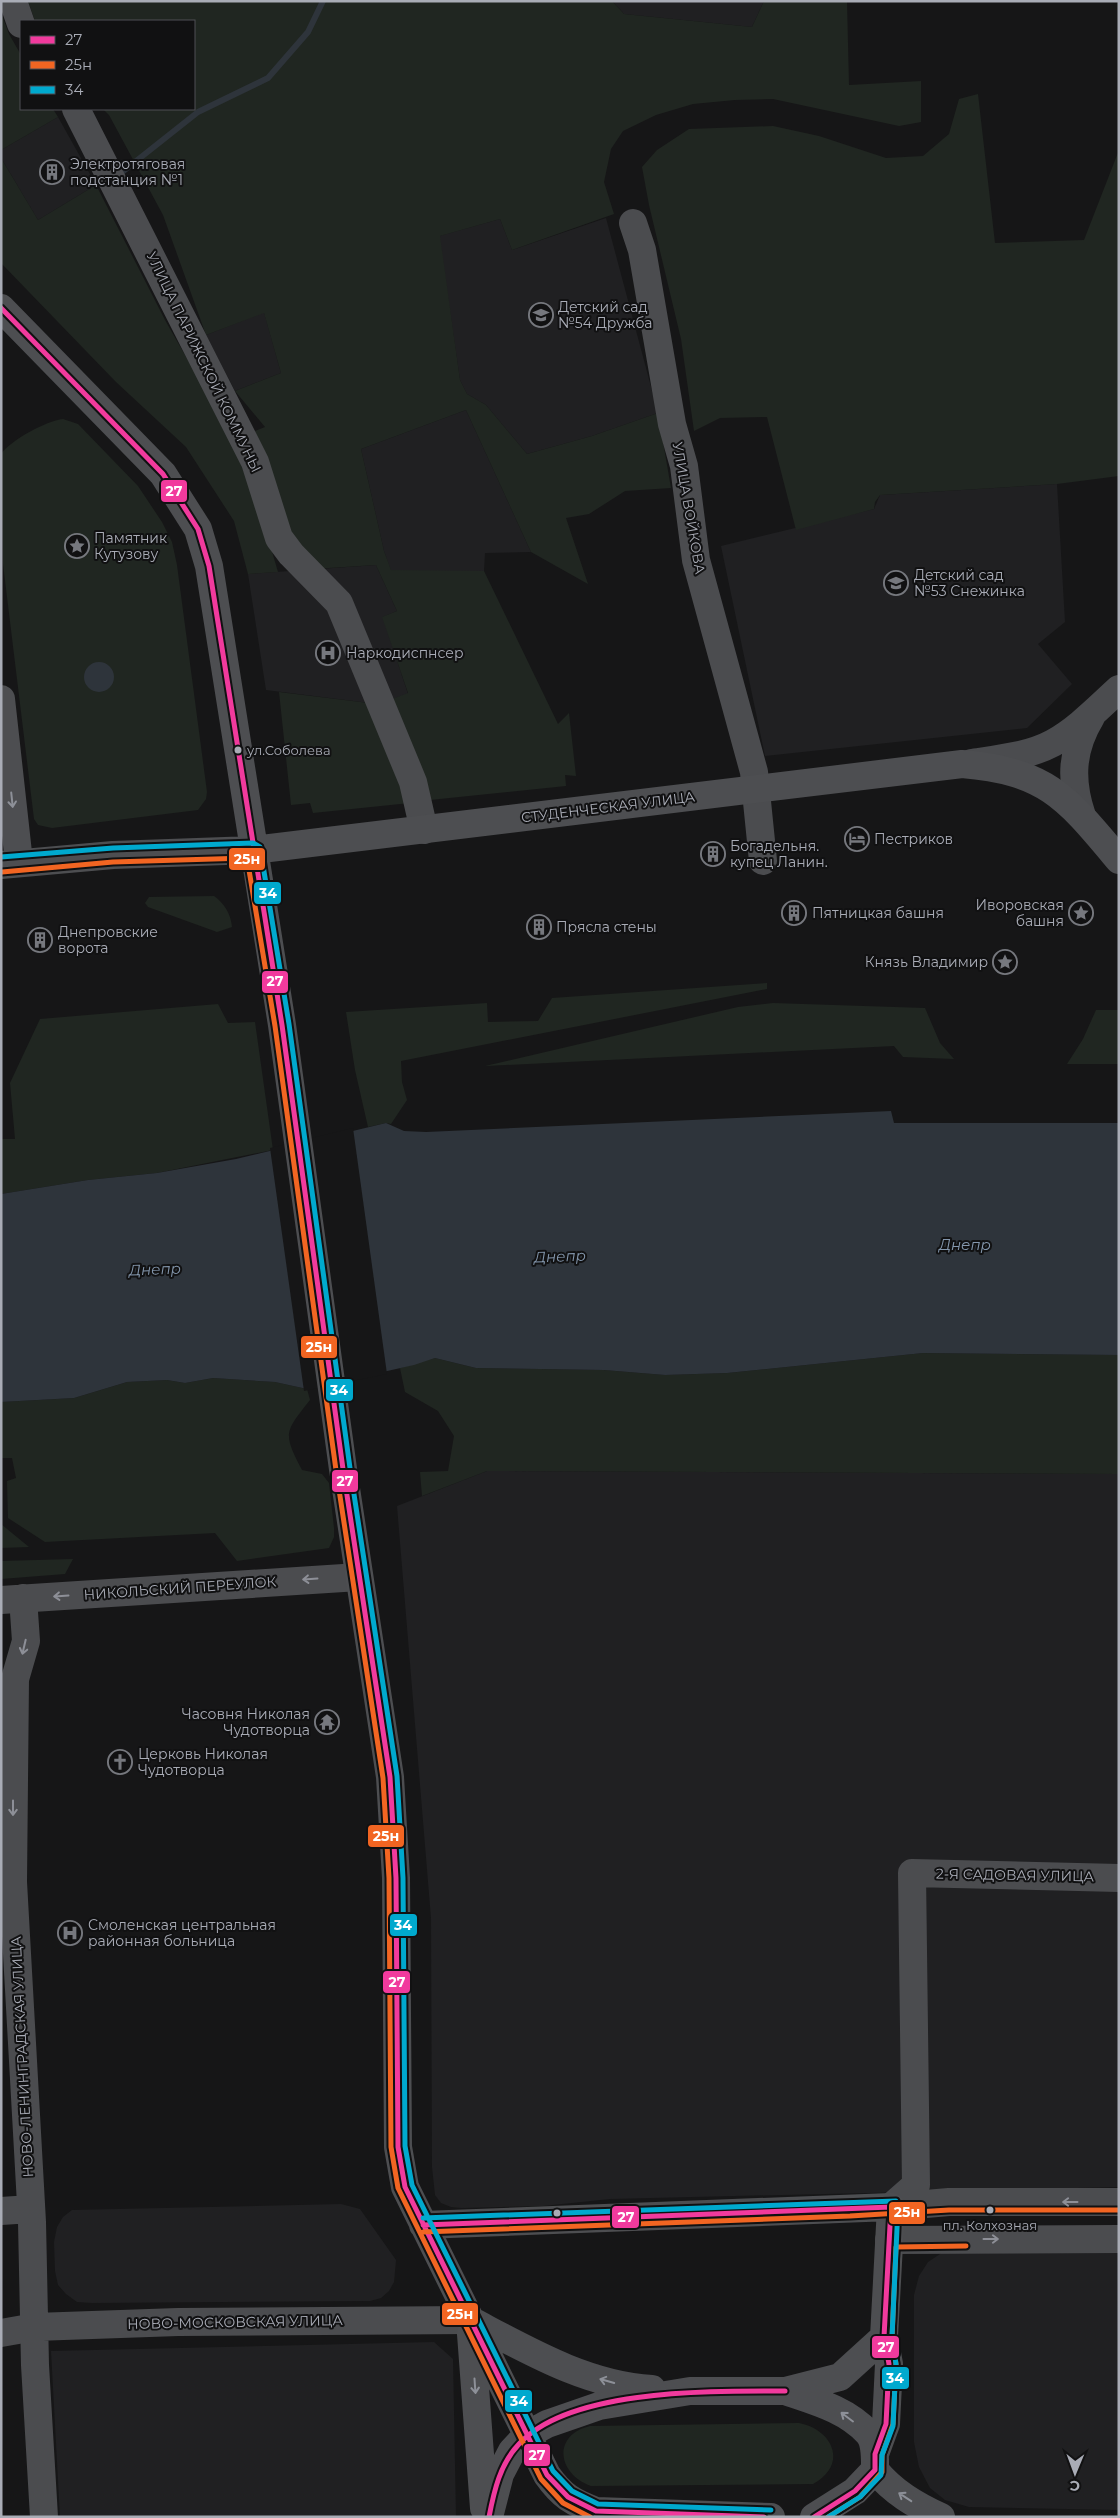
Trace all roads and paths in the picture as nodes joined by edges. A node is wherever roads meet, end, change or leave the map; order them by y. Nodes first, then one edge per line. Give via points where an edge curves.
1 (13, 1) edge
2 (20, 21) edge
3 (77, 110) edge
4 (634, 224) dead end
5 (1, 308) edge
6 (1119, 689) edge
7 (1, 699) edge
8 (1094, 711) junction
9 (962, 764) junction
10 (757, 789) junction
11 (1082, 816) junction
12 (424, 830) junction
13 (253, 850) junction
14 (1119, 860) edge
15 (763, 861) dead end
16 (10, 863) edge
17 (359, 1577) junction
18 (12, 1599) edge
19 (1119, 1878) edge
20 (1119, 2202) edge
21 (891, 2207) junction
22 (31, 2209) junction
23 (1, 2211) edge
24 (423, 2225) junction
25 (1119, 2239) edge
26 (889, 2240) junction
27 (470, 2320) junction
28 (34, 2327) junction
29 (1, 2333) edge
30 (884, 2337) junction
31 (690, 2391) junction
32 (785, 2391) junction
33 (527, 2436) junction
34 (875, 2462) junction
35 (596, 2511) junction
36 (44, 2517) edge
37 (484, 2517) edge
38 (489, 2517) edge
39 (559, 2517) edge
40 (771, 2517) edge
41 (814, 2517) edge
42 (940, 2517) edge

1 - 2 street
3 - 12 street, УЛИЦА ПАРИЖСКОЙ КОММУНЫ via 255,462 279,538 339,603 413,782
4 - 10 street, УЛИЦА ВОЙКОВА via 642,250 672,424 684,466 696,560
5 - 13 main road via 149,458 176,492 198,529 209,566
6 - 8 street, СТУДЕНЧЕСКАЯ УЛИЦА
7 -> 16 main road
8 - 9 street, СТУДЕНЧЕСКАЯ УЛИЦА via 1053,743 1023,754
8 - 11 street, СТУДЕНЧЕСКАЯ УЛИЦА via 1081,732 1073,775
9 - 10 main road, СТУДЕНЧЕСКАЯ УЛИЦА
9 - 11 main road, СТУДЕНЧЕСКАЯ УЛИЦА via 993,766 1022,774 1060,795
10 - 12 main road, СТУДЕНЧЕСКАЯ УЛИЦА
10 - 15 street, УЛИЦА ВОЙКОВА
11 - 14 main road
12 - 13 main road, СТУДЕНЧЕСКАЯ УЛИЦА
13 - 16 main road, СТУДЕНЧЕСКАЯ УЛИЦА
13 - 17 main road via 282,1025
17 -> 18 street, НИКОЛЬСКИЙ ПЕРЕУЛОК
17 - 24 main road via 392,1806 396,1878 398,2146 405,2187
18 -> 22 street, НОВО-ЛЕНИНГРАДСКАЯ УЛИЦА via 26,1641 15,1680 13,1882
19 - 21 street, 2-Я САДОВАЯ УЛИЦА via 912,1874 916,2185
20 -> 21 street via 949,2202
21 - 24 main road
21 - 26 main road
22 - 23 street
22 - 28 street, НОВО-ЛЕНИНГРАДСКАЯ УЛИЦА
24 - 27 main road
26 -> 25 street
26 - 30 main road
27 - 28 street, НОВО-МОСКОВСКАЯ УЛИЦА via 178,2322
31 -> 27 main road via 620,2385 591,2377 541,2357
27 - 33 main road
27 -> 37 main road
28 - 29 street, НОВО-МОСКОВСКАЯ УЛИЦА
28 - 36 street, НОВО-ЛЕНИНГРАДСКАЯ УЛИЦА
30 - 32 main road via 840,2377
30 - 34 main road via 889,2364 886,2424
31 - 32 main road
31 - 33 main road via 572,2413
34 -> 32 main road via 869,2434 833,2407
33 - 35 main road via 559,2492
33 - 38 main road via 512,2451 500,2474
34 - 41 main road via 855,2491
42 -> 34 main road via 887,2484
35 - 39 main road
35 - 40 main road

